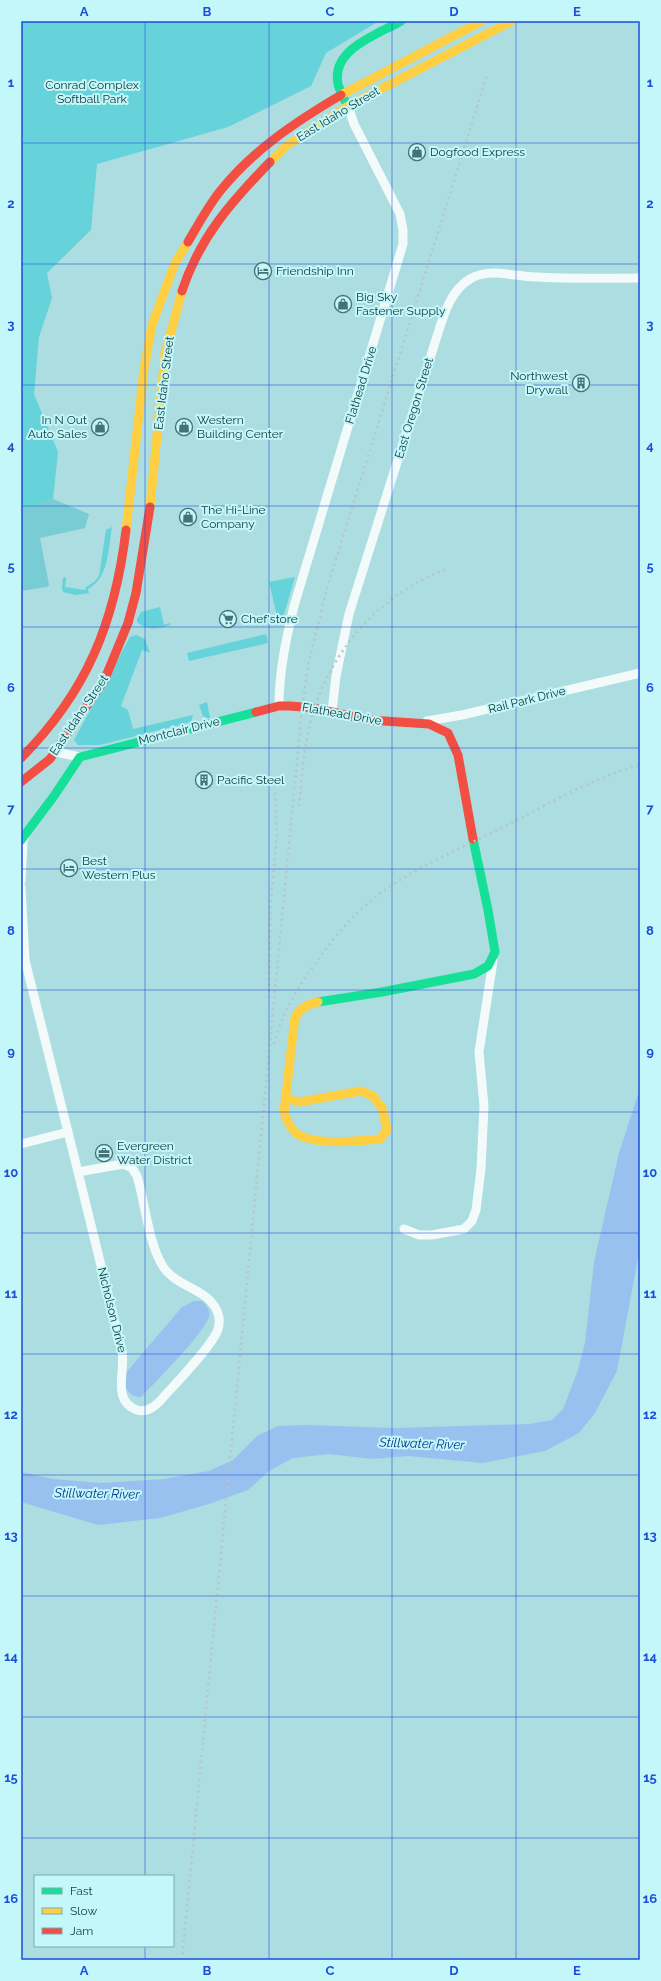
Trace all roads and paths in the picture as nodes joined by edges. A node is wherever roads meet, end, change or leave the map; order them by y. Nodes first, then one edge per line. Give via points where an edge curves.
1 (401, 21) edge
2 (482, 21) edge
3 (512, 21) edge
4 (342, 94) junction
5 (348, 106) junction
6 (640, 278) edge
7 (640, 673) edge
8 (279, 706) junction
9 (332, 711) junction
10 (414, 722) junction
11 (56, 752) junction
12 (80, 757) junction
13 (21, 758) edge
14 (21, 782) edge
15 (28, 830) junction
16 (21, 840) edge
17 (21, 881) edge
18 (21, 888) edge
19 (495, 952) junction
20 (286, 1098) junction
21 (68, 1132) junction
22 (21, 1144) edge
23 (78, 1172) junction
24 (404, 1229) dead end

1 - 4 main road, Flathead Drive via 345,53 336,70
2 - 4 main road, East Idaho Street
3 - 5 main road, East Idaho Street
4 - 5 main road, Flathead Drive
4 - 13 main road, East Idaho Street via 299,120 250,159 208,208 175,263 159,304 147,351 120,577 110,612 92,659 67,703
5 - 8 street, Flathead Drive via 354,124 400,214 403,244 294,606 283,652
5 - 11 main road, East Idaho Street via 286,146 234,199 195,256 182,290 165,354 148,523 128,624 104,681
6 - 9 street, East Oregon Street via 536,278 492,273 468,279 452,298 442,321 349,614 336,676
7 - 10 street, Rail Park Drive via 438,720
8 - 9 main road, Flathead Drive via 290,705
8 - 12 main road, Montclair Drive
9 - 10 main road, Flathead Drive via 368,720
10 - 19 main road, Flathead Drive via 432,724 447,732 457,747
11 - 12 street, Montclair Drive
11 - 14 main road, East Idaho Street
12 - 15 main road
15 - 16 main road
15 - 17 street via 23,843
18 - 21 street, Nicholson Drive via 26,960
19 - 20 main road via 488,966 474,974 311,1003 300,1009 295,1018
19 - 24 street via 479,1052 484,1106 476,1210 472,1221 464,1229 425,1235
20 - 20 main road via 284,1111 288,1125 299,1135 314,1139 368,1140 380,1139 387,1130 382,1104 360,1091 301,1103
21 - 22 street
21 - 23 street, Nicholson Drive
23 - 23 street, Nicholson Drive via 122,1351 122,1393 132,1407 141,1411 149,1410 159,1402 214,1338 219,1326 217,1311 208,1298 174,1278 161,1264 139,1180 132,1168 123,1164

